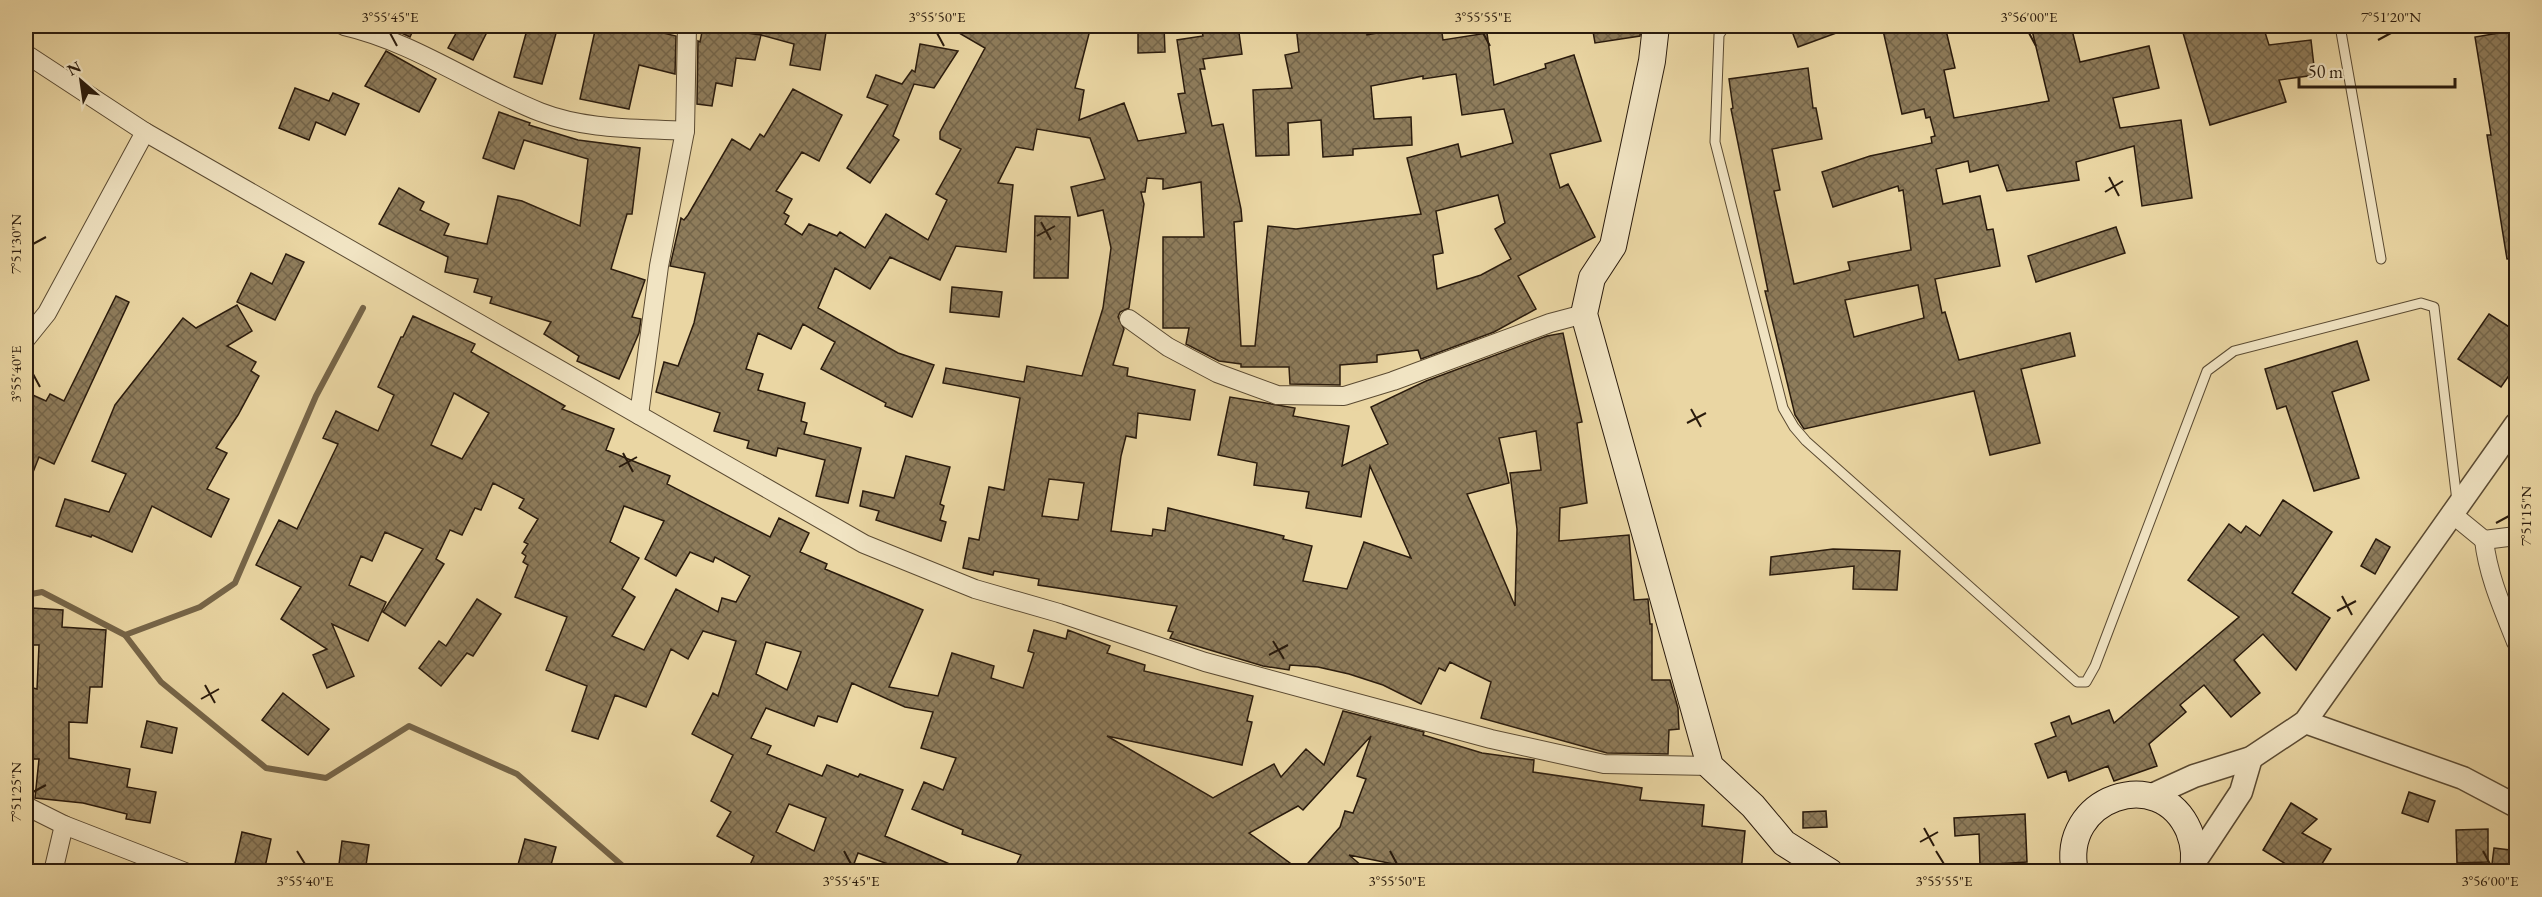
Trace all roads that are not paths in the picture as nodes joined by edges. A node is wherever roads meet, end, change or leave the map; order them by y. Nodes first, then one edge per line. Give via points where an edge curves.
1 (344, 26) edge
2 (687, 26) edge
3 (1656, 26) edge
4 (1725, 26) edge
5 (2340, 26) edge
6 (26, 54) edge
7 (685, 131) junction
8 (145, 132) junction
9 (2381, 259) dead end
10 (1584, 314) junction
11 (1129, 319) dead end
12 (26, 339) edge
13 (639, 415) junction
14 (2517, 424) edge
15 (2454, 508) junction
16 (2517, 536) edge
17 (2484, 540) junction
18 (2517, 642) edge
19 (2305, 722) junction
20 (2251, 758) junction
21 (1710, 766) junction
22 (2150, 796) junction
23 (26, 806) edge
24 (2517, 806) edge
25 (64, 825) junction
26 (2193, 867) edge
27 (53, 872) edge
28 (185, 872) edge
29 (1830, 872) edge
30 (2076, 872) edge

1 - 7 street via 429,57 541,112 582,124
2 - 7 street
3 - 10 main road via 1613,246 1592,278
4 - 15 lane via 1719,35 1715,142 1783,408 1806,441 2077,682 2086,681 2095,666 2207,371 2234,351 2421,303 2434,307
5 - 9 lane
6 - 8 street
7 - 13 street via 658,266
8 - 12 street via 47,313
8 - 13 street
10 - 11 street via 1344,396 1277,395 1227,377 1168,347
10 - 21 main road
13 - 21 street via 864,544 975,589 1205,662 1491,739 1604,764
14 - 15 street
15 - 17 street
15 - 19 street
16 - 17 street
17 - 18 street via 2497,594
19 - 20 street
19 - 24 street via 2463,778
20 - 22 street via 2194,776
20 - 26 street via 2241,792
21 - 29 main road via 1753,806 1784,843
22 - 26 main road via 2170,806 2185,821 2193,842
22 - 30 main road via 2117,796 2089,814 2079,827 2074,844
23 - 25 street
25 - 27 street
25 - 28 street

